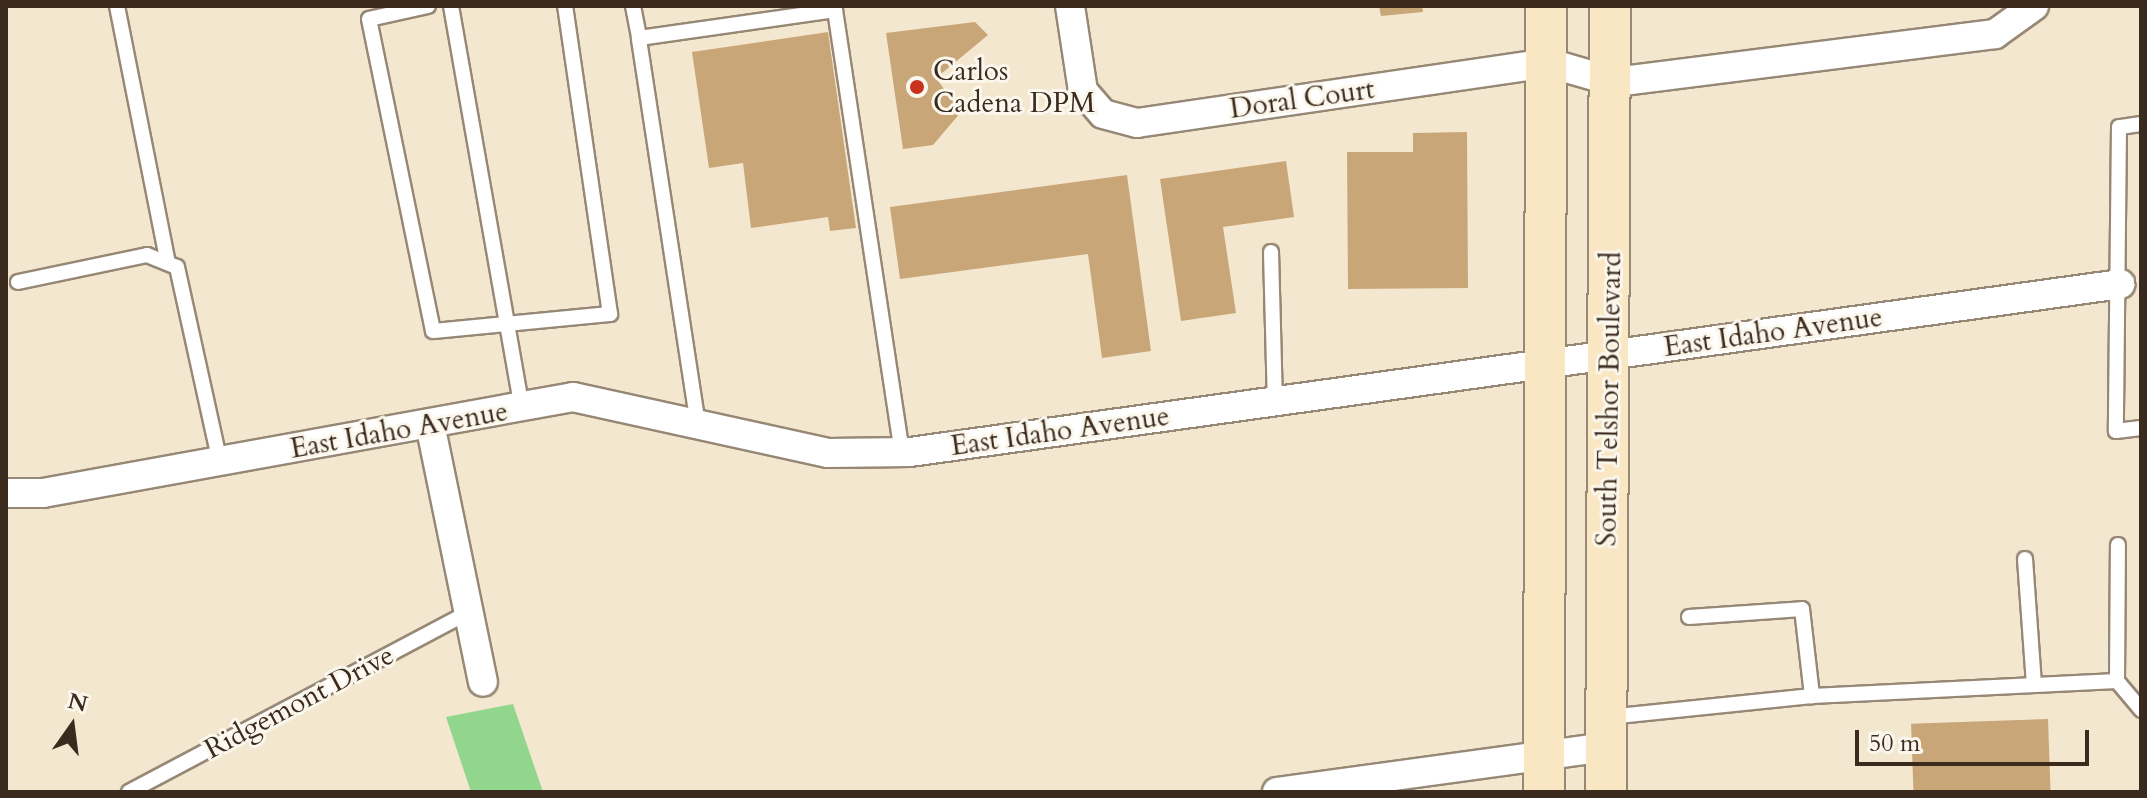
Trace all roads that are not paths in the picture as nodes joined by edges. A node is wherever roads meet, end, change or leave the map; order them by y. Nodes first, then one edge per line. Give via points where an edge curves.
1 (117, 6) edge
2 (428, 6) edge
3 (451, 6) edge
4 (565, 6) edge
5 (633, 6) edge
6 (1070, 6) edge
7 (1546, 6) edge
8 (1610, 6) edge
9 (2034, 6) edge
10 (639, 38) junction
11 (1549, 63) junction
12 (1615, 82) junction
13 (2141, 124) edge
14 (1271, 252) dead end
15 (167, 259) junction
16 (18, 282) dead end
17 (2120, 284) junction
18 (507, 322) junction
19 (1609, 355) junction
20 (1542, 363) junction
21 (1275, 401) junction
22 (522, 407) junction
23 (430, 424) junction
24 (698, 425) junction
25 (2141, 428) edge
26 (902, 452) junction
27 (220, 462) junction
28 (6, 493) edge
29 (2118, 545) dead end
30 (2025, 559) dead end
31 (469, 612) junction
32 (1689, 617) dead end
33 (2117, 681) junction
34 (483, 682) dead end
35 (2034, 685) junction
36 (1812, 696) junction
37 (2141, 710) edge
38 (1606, 732) junction
39 (1544, 774) edge
40 (129, 792) edge
41 (1277, 792) edge
42 (1606, 792) edge

1 - 15 lane
2 - 18 lane via 369,19 433,331
3 - 18 lane
4 - 18 lane via 610,314
5 - 10 lane
6 - 11 street, Doral Court via 1083,91 1103,114 1137,123
7 - 11 main road
8 - 12 main road, South Telshor Boulevard
9 - 12 street via 1995,34
10 - 24 lane
10 - 26 lane via 835,10
11 - 12 street, Doral Court
11 - 20 main road
12 - 19 main road, South Telshor Boulevard
13 - 17 lane via 2119,127
14 - 21 lane
15 - 16 lane via 147,255
15 - 27 lane via 181,276
17 - 19 street, East Idaho Avenue
17 - 25 lane via 2116,431
18 - 22 lane
19 - 20 street, East Idaho Avenue
19 - 38 main road, South Telshor Boulevard
20 - 21 street, East Idaho Avenue
20 - 39 main road
21 - 26 street, East Idaho Avenue
22 - 23 street, East Idaho Avenue
22 - 24 street, East Idaho Avenue via 573,397
23 - 27 street, East Idaho Avenue
23 - 31 street
24 - 26 street, East Idaho Avenue via 828,453
27 - 28 street, East Idaho Avenue
29 - 33 lane
30 - 35 lane
31 - 34 street
31 - 40 lane, Ridgemont Drive
32 - 36 lane via 1802,609
33 - 35 lane
33 - 37 lane
35 - 36 lane
36 - 38 lane
38 - 39 street
38 - 42 main road, South Telshor Boulevard
39 - 41 street

